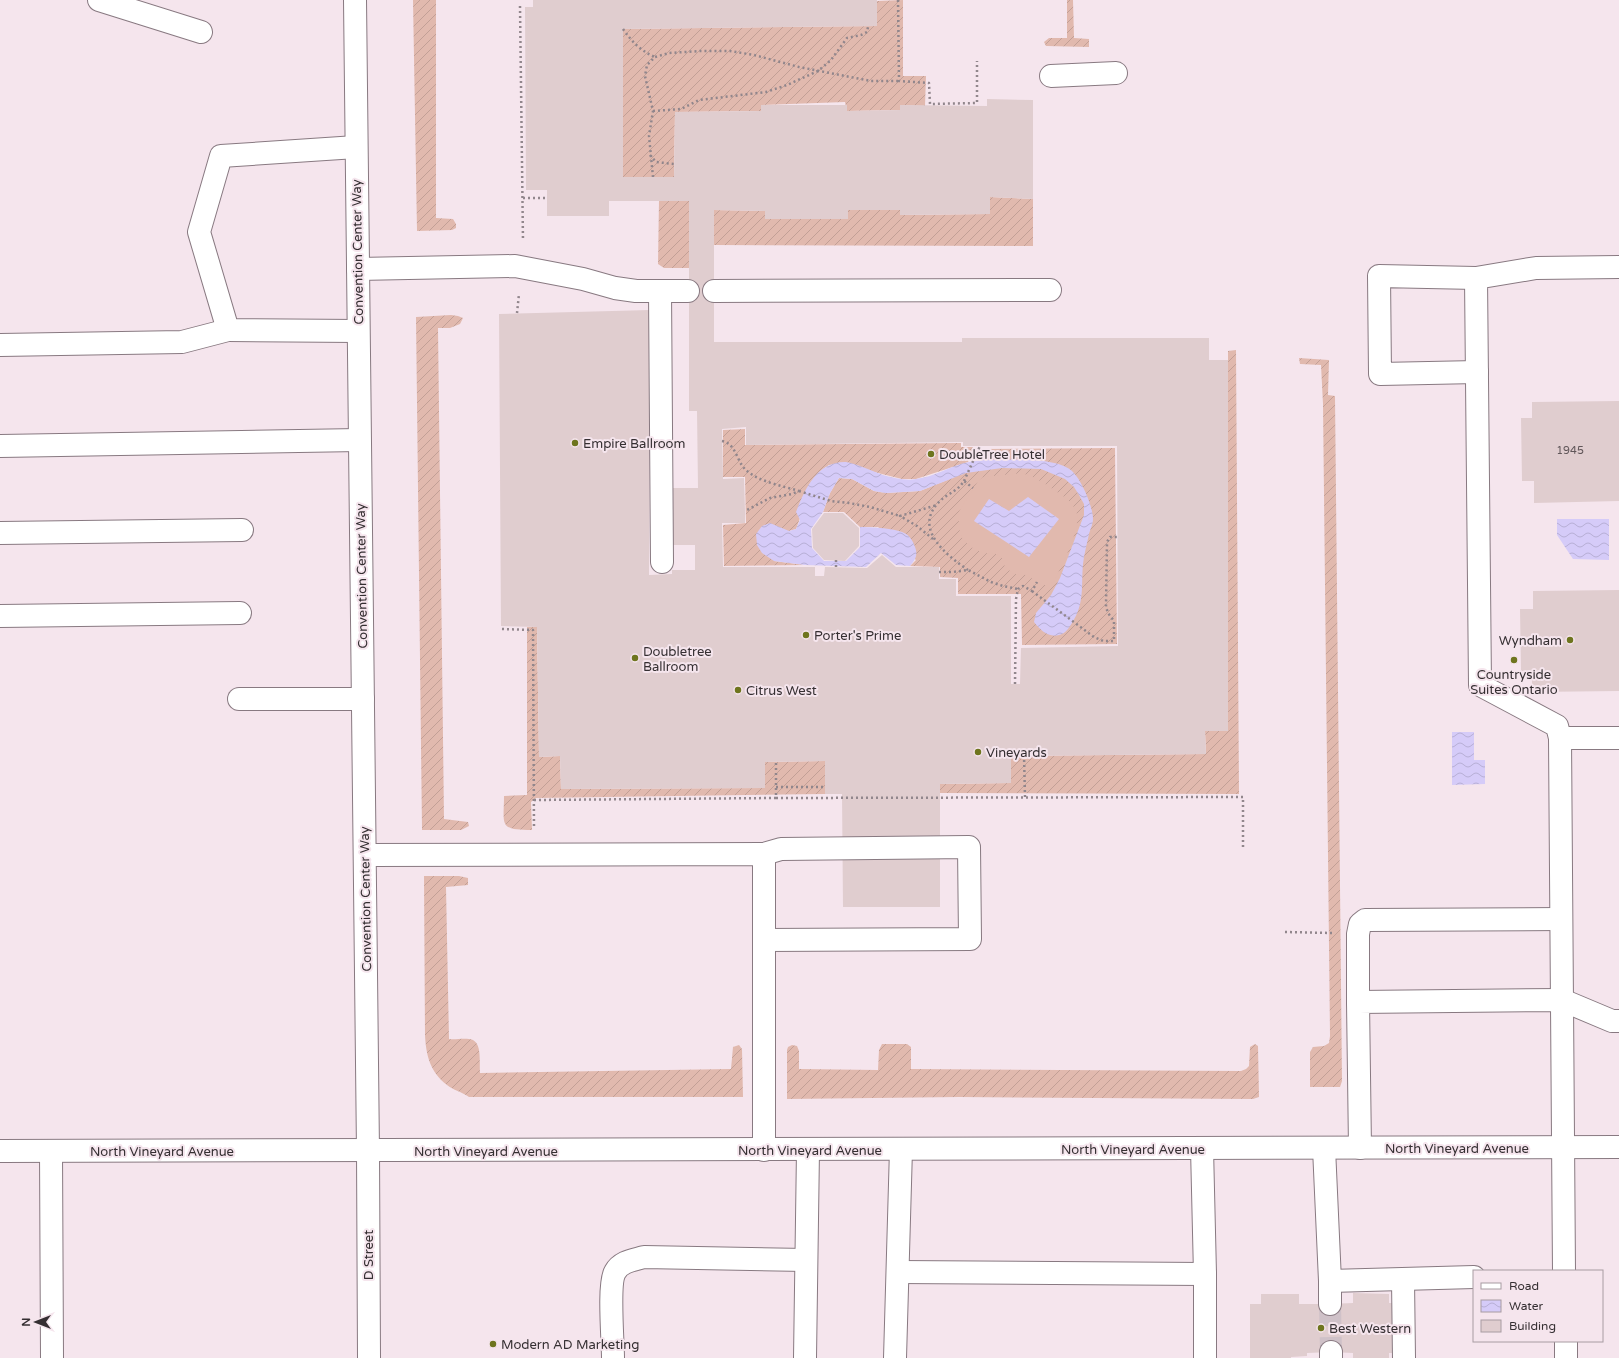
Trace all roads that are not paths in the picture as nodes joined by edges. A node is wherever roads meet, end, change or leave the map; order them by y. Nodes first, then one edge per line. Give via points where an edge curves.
1 (99, 0) edge
2 (355, 0) edge
3 (201, 32) dead end
4 (1116, 74) dead end
5 (1051, 76) dead end
6 (356, 147) junction
7 (1619, 267) edge
8 (358, 269) junction
9 (1476, 278) junction
10 (1050, 290) dead end
11 (660, 291) junction
12 (688, 291) dead end
13 (714, 291) dead end
14 (228, 330) junction
15 (358, 331) junction
16 (0, 345) edge
17 (1477, 372) junction
18 (360, 440) junction
19 (0, 446) edge
20 (242, 530) dead end
21 (0, 533) edge
22 (662, 562) dead end
23 (240, 614) dead end
24 (0, 616) edge
25 (239, 699) dead end
26 (363, 699) junction
27 (1560, 738) junction
28 (1619, 738) edge
29 (764, 854) junction
30 (365, 855) junction
31 (1561, 919) junction
32 (765, 940) junction
33 (1562, 1000) junction
34 (1358, 1002) junction
35 (1619, 1021) edge
36 (1619, 1147) edge
37 (1202, 1148) junction
38 (1324, 1148) junction
39 (1360, 1148) junction
40 (1563, 1148) junction
41 (901, 1149) junction
42 (764, 1150) junction
43 (808, 1150) junction
44 (0, 1151) edge
45 (51, 1151) junction
46 (368, 1151) junction
47 (806, 1260) junction
48 (1564, 1270) edge
49 (898, 1272) junction
50 (1206, 1274) junction
51 (1473, 1277) edge
52 (1403, 1280) junction
53 (1330, 1281) junction
54 (1330, 1304) tunnel mouth
55 (1566, 1342) edge
56 (52, 1358) edge
57 (369, 1358) edge
58 (613, 1358) edge
59 (805, 1358) edge
60 (896, 1358) edge
61 (1204, 1358) edge
62 (1404, 1358) edge
63 (1566, 1358) edge

1 - 3 main road
2 - 6 main road, Convention Center Way
4 - 5 main road
6 - 8 main road, Convention Center Way
6 - 14 main road via 221,156 199,232
7 - 9 main road via 1536,268
8 - 11 main road via 479,266 522,268 583,279 615,288
8 - 15 main road, Convention Center Way
9 - 17 main road
9 - 17 main road via 1379,276 1380,374
10 - 13 main road
11 - 12 main road
11 - 22 main road
14 - 15 main road
14 - 16 main road via 182,342
15 - 18 main road, Convention Center Way
17 - 27 main road via 1480,685 1557,726
18 - 19 main road
18 - 26 main road, Convention Center Way
20 - 21 main road
23 - 24 main road
25 - 26 main road
26 - 30 main road, Convention Center Way
27 - 28 main road
27 - 31 main road
29 - 30 main road
29 - 32 main road
29 - 32 main road via 781,849 969,847 970,939
30 - 46 main road, Convention Center Way
31 - 33 main road
31 - 34 main road via 1365,920 1360,924 1358,934
32 - 42 main road
33 - 34 main road
33 - 35 main road via 1612,1021
33 - 40 main road
34 - 39 main road
36 - 40 main road, North Vineyard Avenue
37 - 38 main road, North Vineyard Avenue
37 - 41 main road, North Vineyard Avenue
37 - 50 main road
38 - 39 main road, North Vineyard Avenue
38 - 53 main road
39 - 40 main road, North Vineyard Avenue
40 - 48 main road
41 - 43 main road, North Vineyard Avenue
41 - 49 main road
42 - 43 main road, North Vineyard Avenue
42 - 46 main road, North Vineyard Avenue
43 - 47 main road
44 - 45 main road, North Vineyard Avenue
45 - 46 main road, North Vineyard Avenue
45 - 56 main road
46 - 57 main road, D Street
47 - 58 main road via 644,1257 624,1262 615,1272 612,1287
47 - 59 main road
49 - 50 main road
49 - 60 main road
50 - 61 main road
51 - 52 main road
52 - 53 main road
52 - 62 main road
53 - 54 main road
55 - 63 main road

